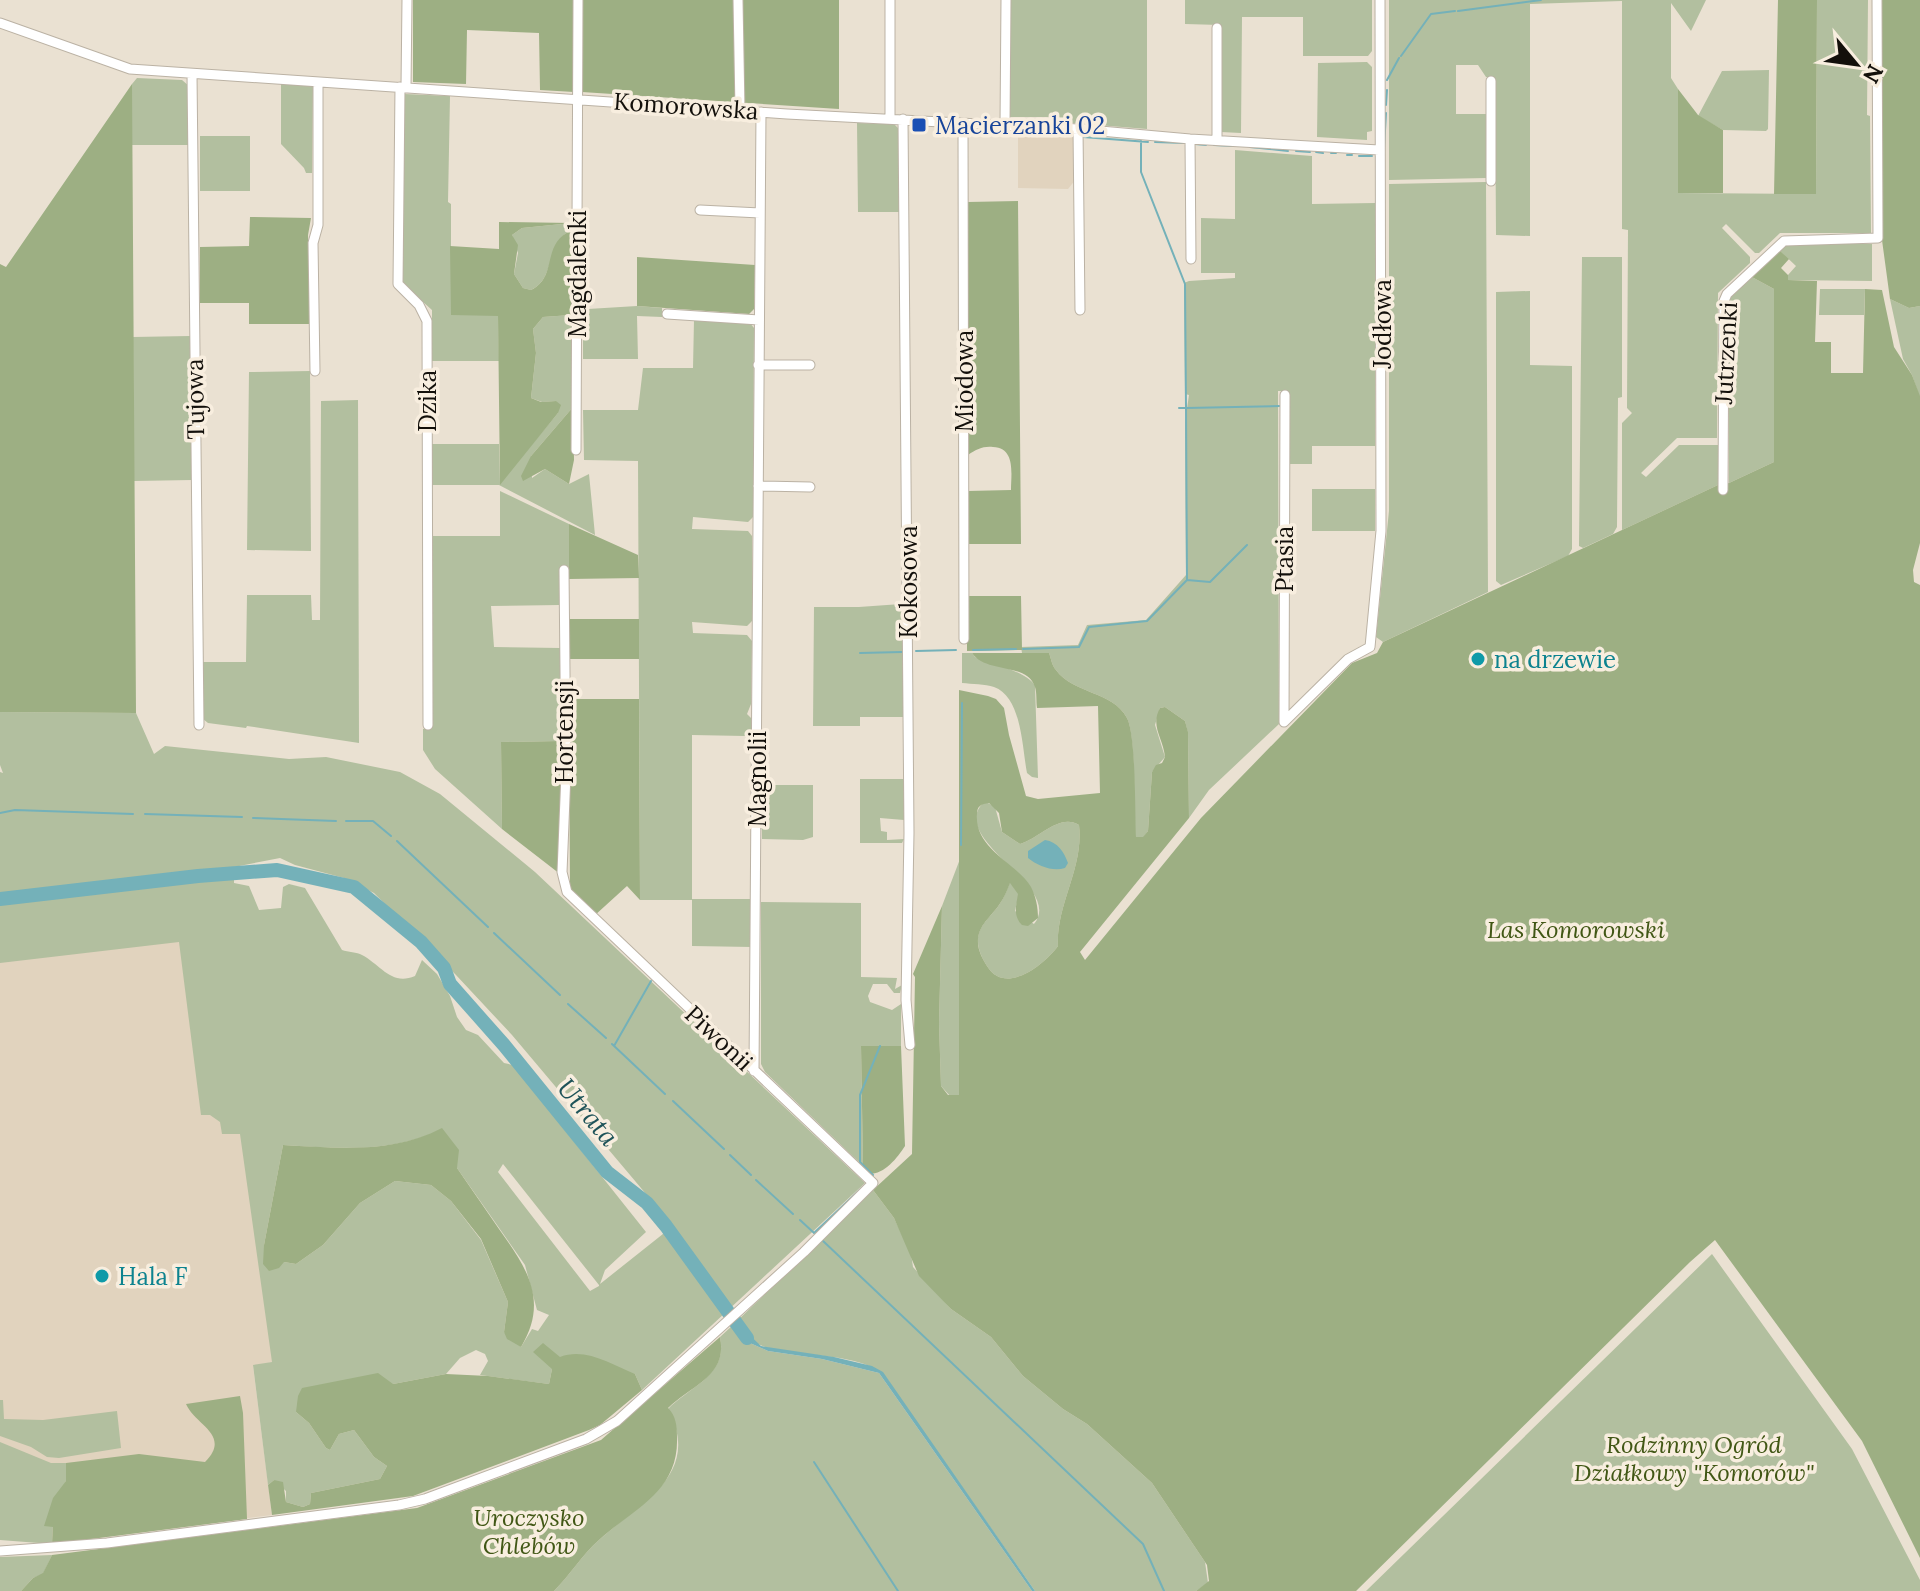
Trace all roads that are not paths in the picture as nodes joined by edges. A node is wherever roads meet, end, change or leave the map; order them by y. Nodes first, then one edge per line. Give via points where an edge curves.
1 (407, 0) edge
2 (578, 0) edge
3 (738, 0) edge
4 (890, 0) edge
5 (1006, 0) edge
6 (1380, 0) edge
7 (1877, 0) edge
8 (0, 23) edge
9 (1217, 28) dead end
10 (192, 74) junction
11 (1491, 81) dead end
12 (318, 82) junction
13 (403, 87) junction
14 (578, 98) junction
15 (740, 110) junction
16 (761, 112) junction
17 (890, 118) junction
18 (903, 119) junction
19 (963, 123) junction
20 (1005, 125) junction
21 (1078, 129) junction
22 (1190, 139) junction
23 (1217, 140) junction
24 (1379, 150) junction
25 (1491, 181) dead end
26 (700, 210) dead end
27 (760, 213) junction
28 (1191, 259) dead end
29 (1080, 310) dead end
30 (667, 314) dead end
31 (759, 320) junction
32 (758, 365) junction
33 (810, 365) dead end
34 (315, 371) dead end
35 (1285, 395) dead end
36 (576, 450) dead end
37 (758, 486) junction
38 (810, 487) dead end
39 (1723, 490) dead end
40 (564, 570) dead end
41 (964, 639) dead end
42 (1284, 722) joint
43 (199, 725) dead end
44 (428, 725) dead end
45 (567, 892) joint
46 (910, 1045) dead end
47 (754, 1071) junction
48 (0, 1551) edge

1 - 13 street, Dzika
2 - 14 street, Magdalenki
3 - 15 street
4 - 17 street
5 - 20 street
6 - 24 street, Jodłowa
7 - 39 street, Jutrzenki via 1878,238 1784,241 1725,297
8 - 10 street, Komorowska via 130,69
9 - 23 street
10 - 12 street, Komorowska
10 - 43 street, Tujowa
11 - 25 street
12 - 13 street, Komorowska
12 - 34 street
13 - 14 street, Komorowska
13 - 44 street, Dzika via 398,284 427,321
14 - 15 street, Komorowska
14 - 36 street, Magdalenki
15 - 16 street, Komorowska
16 - 17 street, Komorowska
16 - 27 street, Magnolii
17 - 18 street, Komorowska
18 - 19 street, Komorowska
18 - 46 street, Kokosowa
19 - 20 street, Komorowska
19 - 41 street, Miodowa
20 - 21 street, Komorowska
21 - 22 street, Komorowska
21 - 29 street
22 - 23 street, Komorowska
22 - 28 street
23 - 24 street, Komorowska
24 - 42 street, Jodłowa via 1381,531 1370,647 1348,659
26 - 27 street
27 - 31 street, Magnolii
30 - 31 street
31 - 32 street, Magnolii
32 - 33 street
32 - 37 street, Magnolii
35 - 42 street, Ptasia
37 - 38 street
37 - 47 street, Magnolii
40 - 45 street, Hortensji via 562,872
45 - 47 street, Piwonii
47 - 48 street, Piwonii via 873,1183 727,1323 602,1430 392,1507

